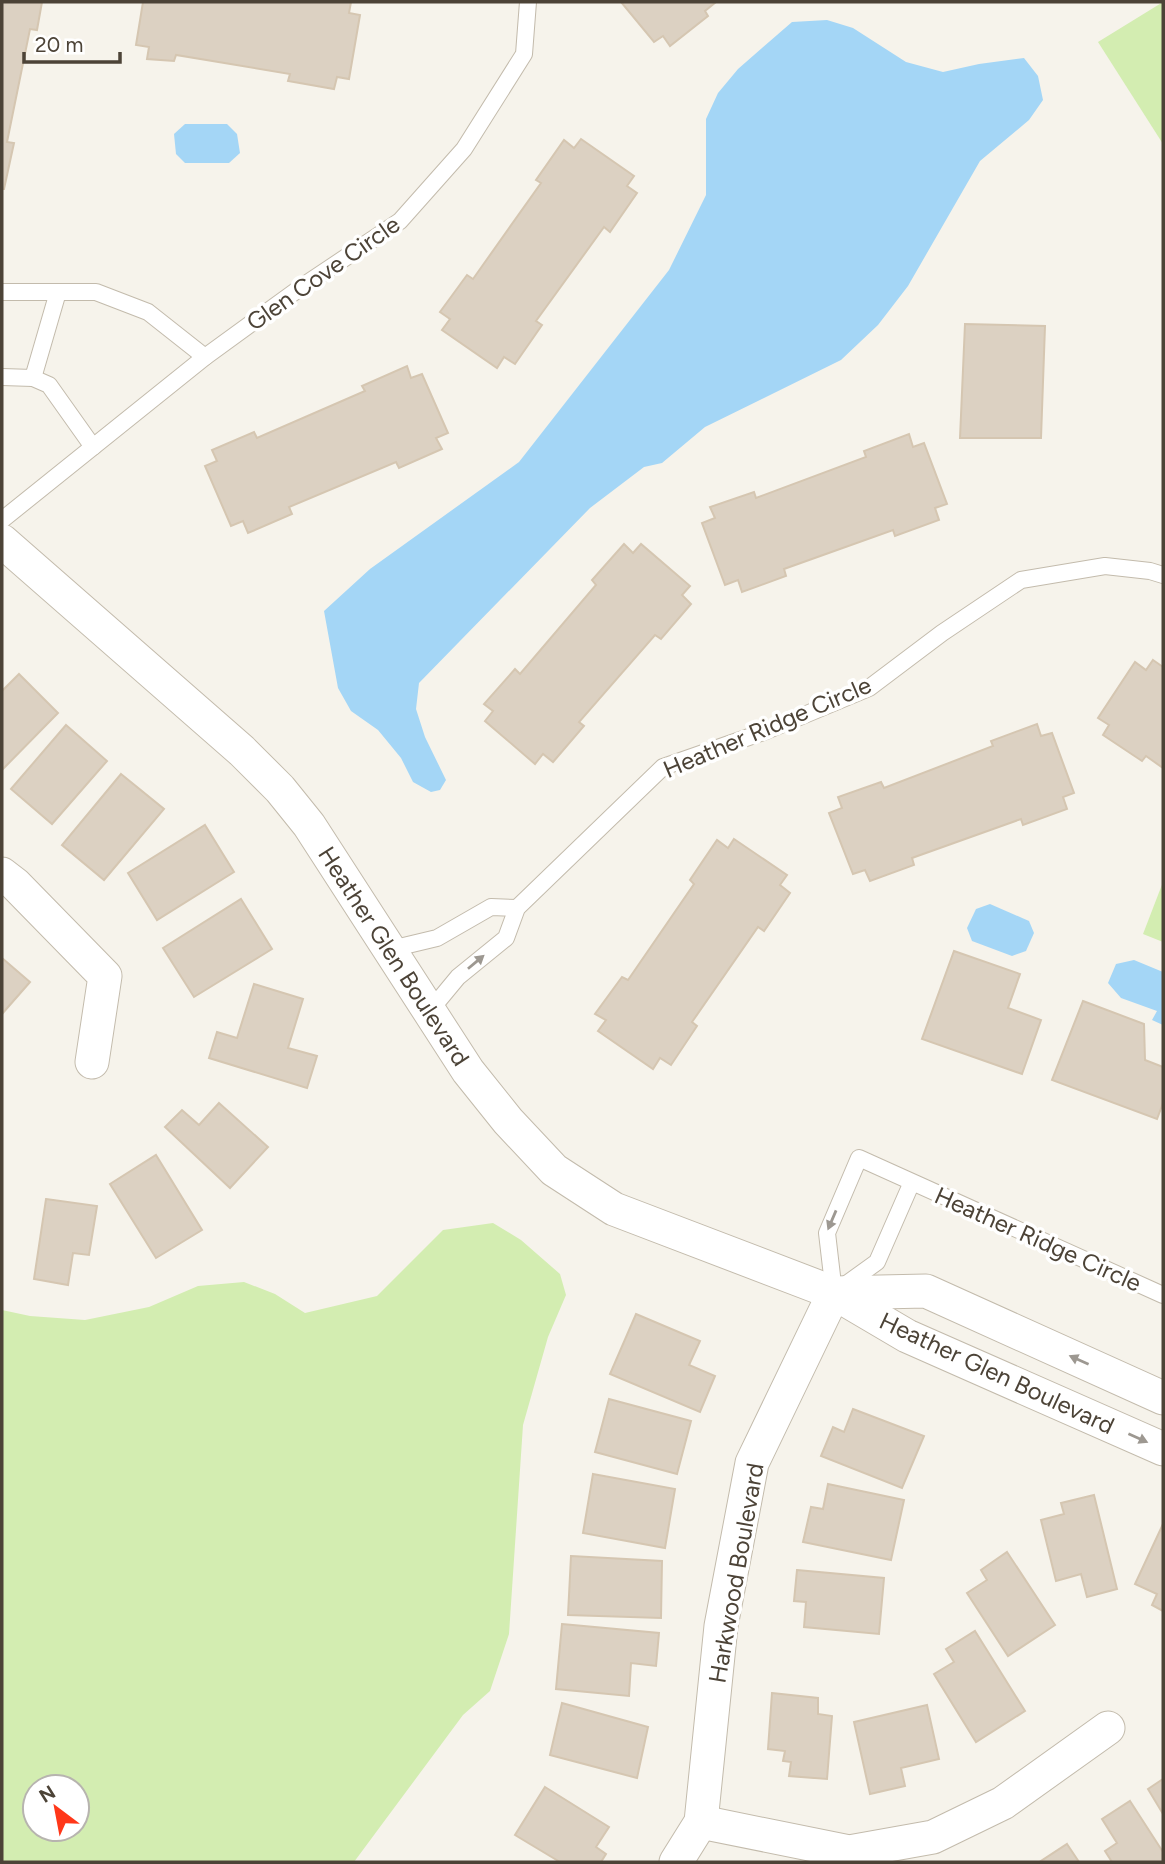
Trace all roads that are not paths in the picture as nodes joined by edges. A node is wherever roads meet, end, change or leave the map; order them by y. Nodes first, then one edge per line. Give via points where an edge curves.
1 (528, 2) edge
2 (2, 292) edge
3 (58, 292) junction
4 (205, 357) junction
5 (2, 377) edge
6 (33, 378) junction
7 (93, 447) junction
8 (2, 520) edge
9 (2, 541) edge
10 (1163, 575) edge
11 (2, 873) edge
12 (517, 908) junction
13 (391, 950) junction
14 (429, 1012) junction
15 (92, 1062) dead end
16 (912, 1182) junction
17 (834, 1293) junction
18 (1163, 1295) edge
19 (1163, 1398) edge
20 (1163, 1449) edge
21 (1108, 1728) dead end
22 (701, 1822) junction
23 (676, 1862) edge

1 - 4 lane, Glen Cove Circle via 524,54 464,149 400,221
2 - 3 lane
3 - 4 lane via 96,292 148,312
3 - 6 lane
4 - 7 lane, Glen Cove Circle
5 - 6 lane
6 - 7 lane via 49,385
7 - 8 lane, Glen Cove Circle
9 - 13 street, Heather Glen Boulevard via 280,789
10 - 12 lane, Heather Ridge Circle via 1105,566 1021,580 869,688 663,767
11 - 15 street via 104,976
12 - 13 lane via 491,907 437,937
14 -> 12 lane, Heather Ridge Circle via 458,977 506,938
13 - 14 street, Heather Glen Boulevard
14 - 17 street, Heather Glen Boulevard via 468,1071 554,1170 614,1209
16 - 17 lane, Heather Ridge Circle via 877,1262
16 -> 17 lane, Heather Ridge Circle via 859,1157 827,1233
16 - 18 lane, Heather Ridge Circle
19 -> 17 street, Heather Glen Boulevard via 926,1290
17 -> 20 street, Heather Glen Boulevard via 907,1336
17 - 22 street, Harkwood Boulevard via 752,1463 721,1626
21 - 22 street via 1003,1803 933,1837 849,1852
22 - 23 street, Harkwood Boulevard

